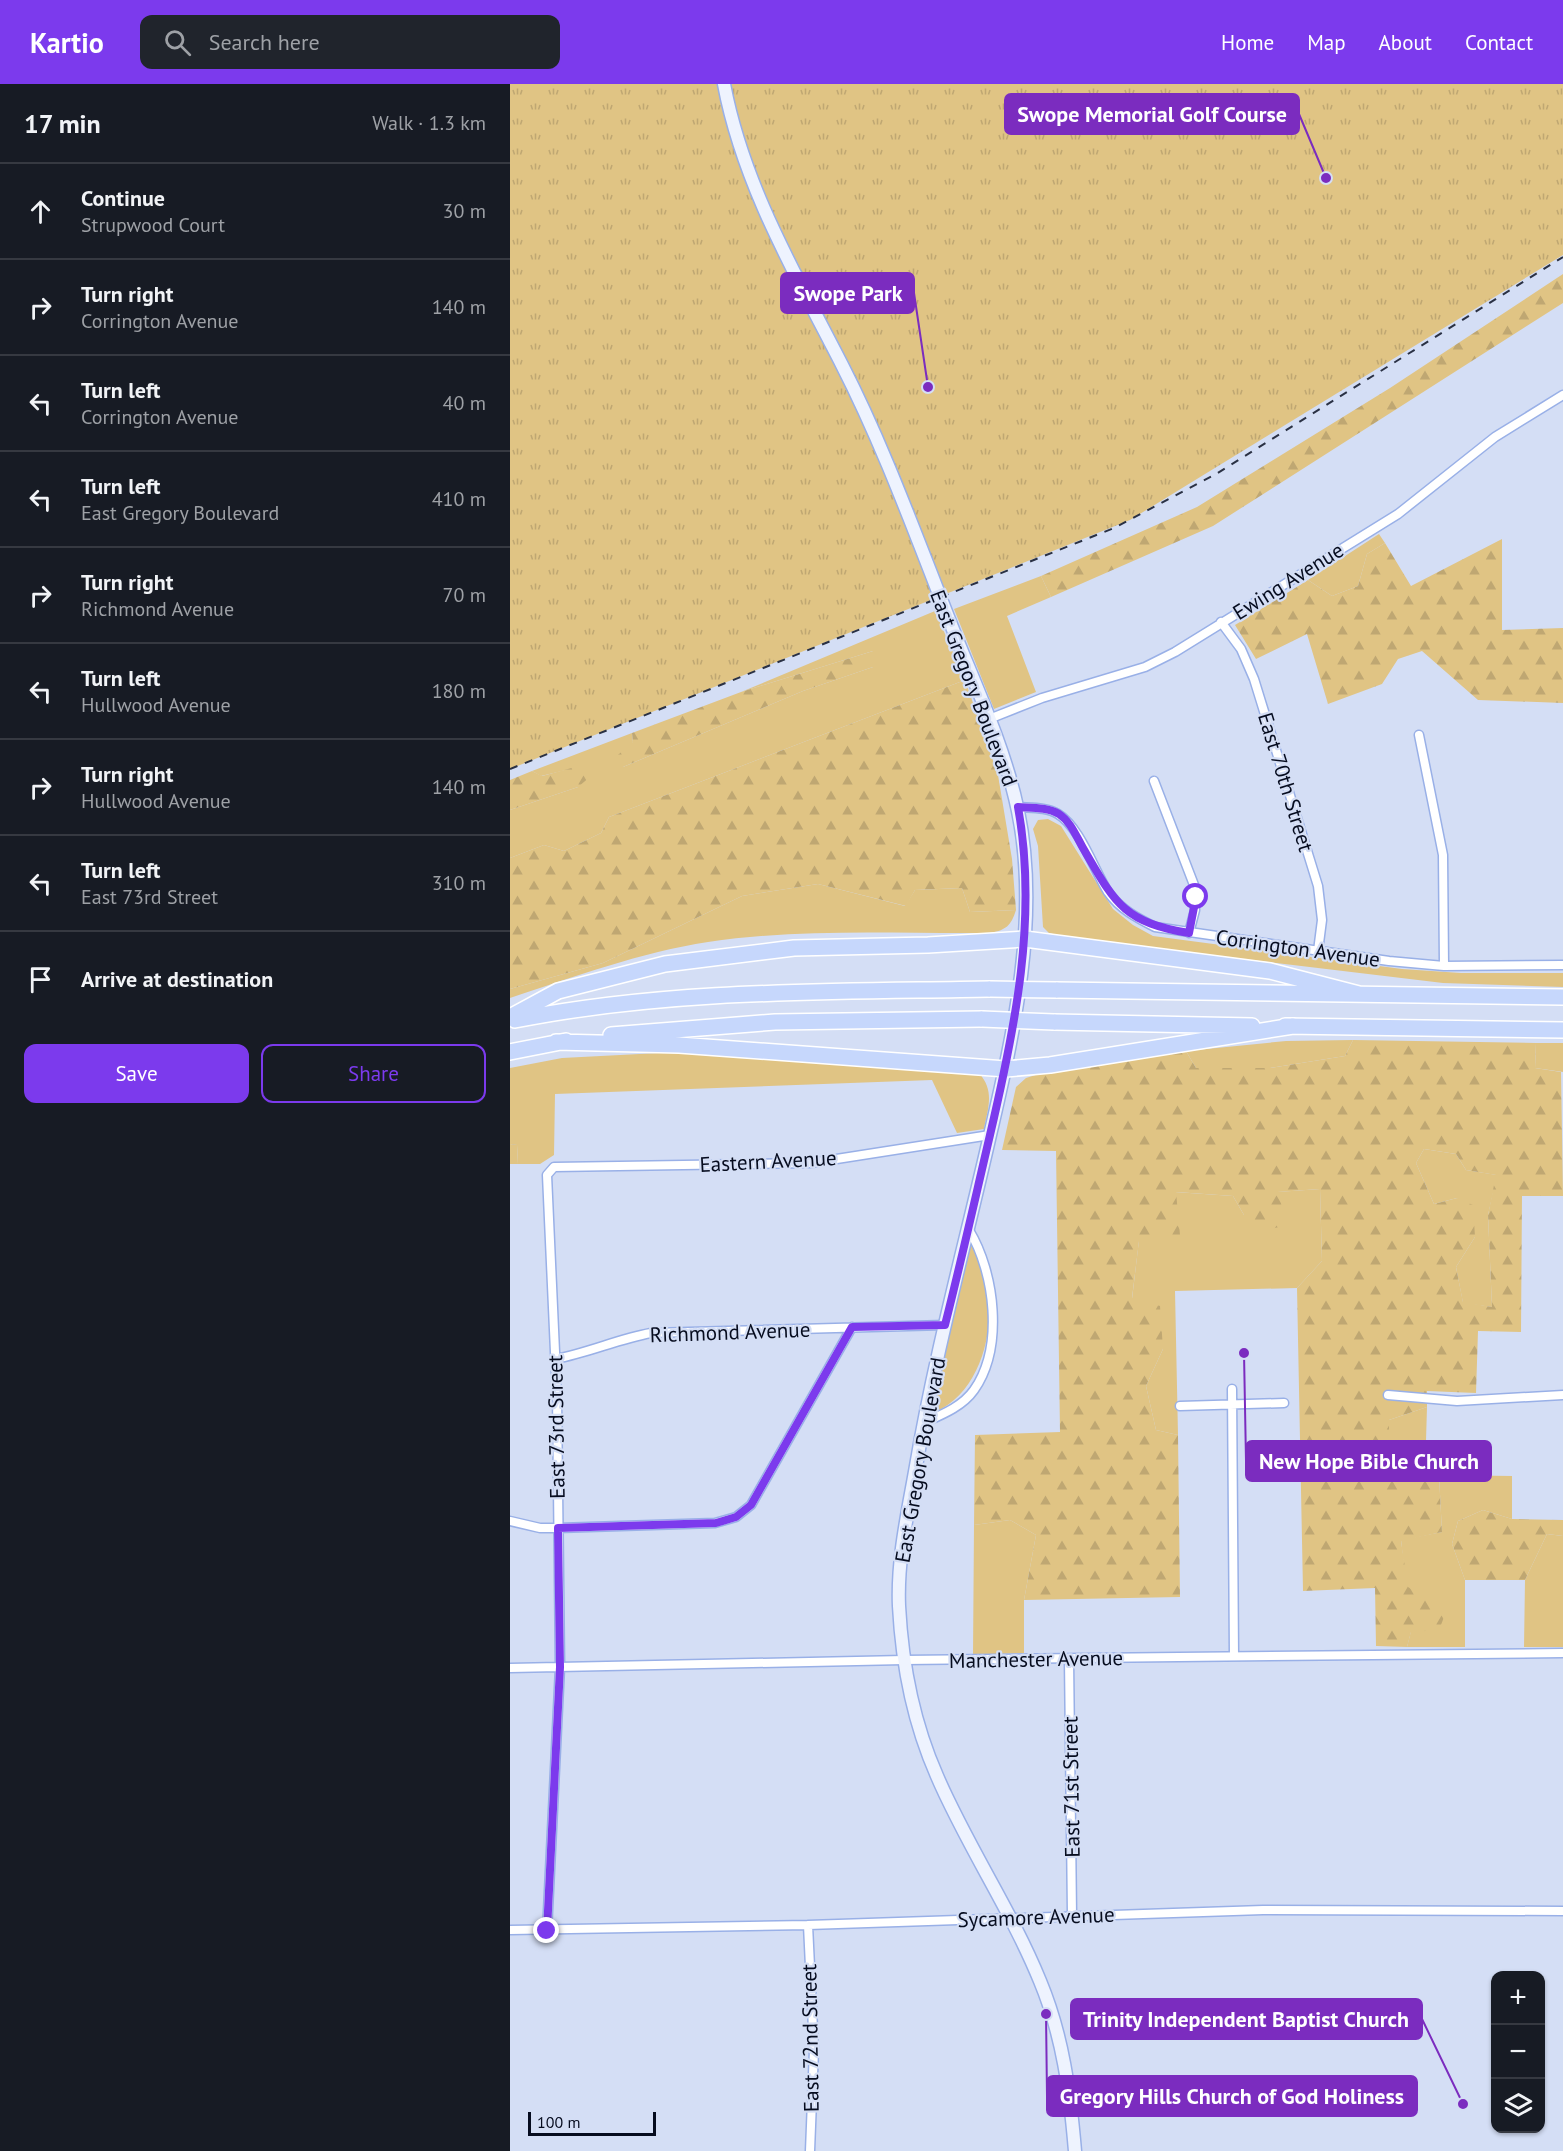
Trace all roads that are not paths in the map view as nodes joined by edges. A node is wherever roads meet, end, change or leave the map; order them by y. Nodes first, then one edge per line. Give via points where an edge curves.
1 (724, 84) edge
2 (1563, 395) edge
3 (1221, 622) junction
4 (989, 719) junction
5 (1419, 735) dead end
6 (1154, 781) dead end
7 (1018, 807) junction
8 (1189, 933) junction
9 (1025, 939) junction
10 (1318, 951) junction
11 (1563, 965) edge
12 (1444, 966) junction
13 (1359, 994) junction
14 (1563, 997) edge
15 (510, 1019) edge
16 (1293, 1026) junction
17 (1563, 1030) edge
18 (556, 1042) junction
19 (510, 1052) edge
20 (1006, 1069) junction
21 (990, 1135) junction
22 (547, 1175) joint
23 (969, 1230) junction
24 (945, 1325) junction
25 (852, 1327) junction
26 (555, 1359) junction
27 (1232, 1389) dead end
28 (1388, 1395) dead end
29 (1563, 1395) edge
30 (1284, 1403) dead end
31 (1233, 1404) junction
32 (1180, 1406) dead end
33 (923, 1423) junction
34 (510, 1521) edge
35 (558, 1528) junction
36 (1563, 1653) edge
37 (1234, 1656) junction
38 (1070, 1659) junction
39 (904, 1660) junction
40 (560, 1667) junction
41 (510, 1668) edge
42 (1563, 1911) edge
43 (1072, 1915) junction
44 (1008, 1917) junction
45 (808, 1925) junction
46 (510, 1930) edge
47 (547, 1931) junction
48 (810, 2151) edge
49 (1075, 2151) edge

1 - 4 main road, East Gregory Boulevard via 731,120 770,223 869,422
2 - 3 street, Ewing Avenue via 1495,437 1398,514
3 - 4 street, Ewing Avenue via 1145,667 1042,698
3 - 10 street, East 70th Street via 1254,679 1318,886 1322,920
4 - 7 main road, East Gregory Boulevard
5 - 12 street via 1443,855
6 - 8 street via 1194,885 1195,910
7 - 8 street, Corrington Avenue via 1047,809 1065,819 1108,892 1130,915 1155,927
7 - 9 main road, East Gregory Boulevard via 1026,868
8 - 10 street, Corrington Avenue
9 - 13 highway via 1270,971
9 - 15 highway via 794,948 665,964 558,991
9 - 20 main road, East Gregory Boulevard
10 - 12 street, Corrington Avenue
11 - 12 street, Corrington Avenue
13 - 14 highway
13 - 15 highway, bridge via 990,989 707,994
16 - 17 highway
16 - 18 highway, bridge via 982,1019 723,1024
16 - 20 highway
18 - 19 highway
18 - 20 highway via 679,1045
20 - 21 main road, East Gregory Boulevard
21 - 22 street, Eastern Avenue via 811,1163 554,1167
21 - 23 main road, East Gregory Boulevard
22 - 26 street, East 73rd Street
23 - 24 main road, East Gregory Boulevard
23 - 33 street via 992,1287 988,1356 974,1391 954,1408
24 - 25 street, Richmond Avenue
24 - 33 main road, East Gregory Boulevard
25 - 26 street, Richmond Avenue via 651,1333
25 - 35 street via 751,1505 736,1517 716,1523
26 - 35 street, East 73rd Street
27 - 31 street
28 - 29 street via 1457,1401
30 - 31 street
31 - 32 street
31 - 37 street
33 - 39 main road, East Gregory Boulevard via 901,1550 899,1603
34 - 35 street
35 - 40 street, East 73rd Street
36 - 37 street, Manchester Avenue
37 - 38 street, Manchester Avenue
38 - 39 street, Manchester Avenue
38 - 43 street, East 71st Street
39 - 40 street, Manchester Avenue
39 - 44 main road, East Gregory Boulevard via 917,1720 936,1775
40 - 41 street, Manchester Avenue
40 - 47 street, East 73rd Street
42 - 43 street, Sycamore Avenue via 1263,1910
43 - 44 street, Sycamore Avenue
44 - 45 street, Sycamore Avenue
44 - 49 main road, East Gregory Boulevard via 1040,1980 1059,2035
45 - 47 street, Sycamore Avenue
45 - 48 street, East 72nd Street via 814,2050
46 - 47 street, Sycamore Avenue

